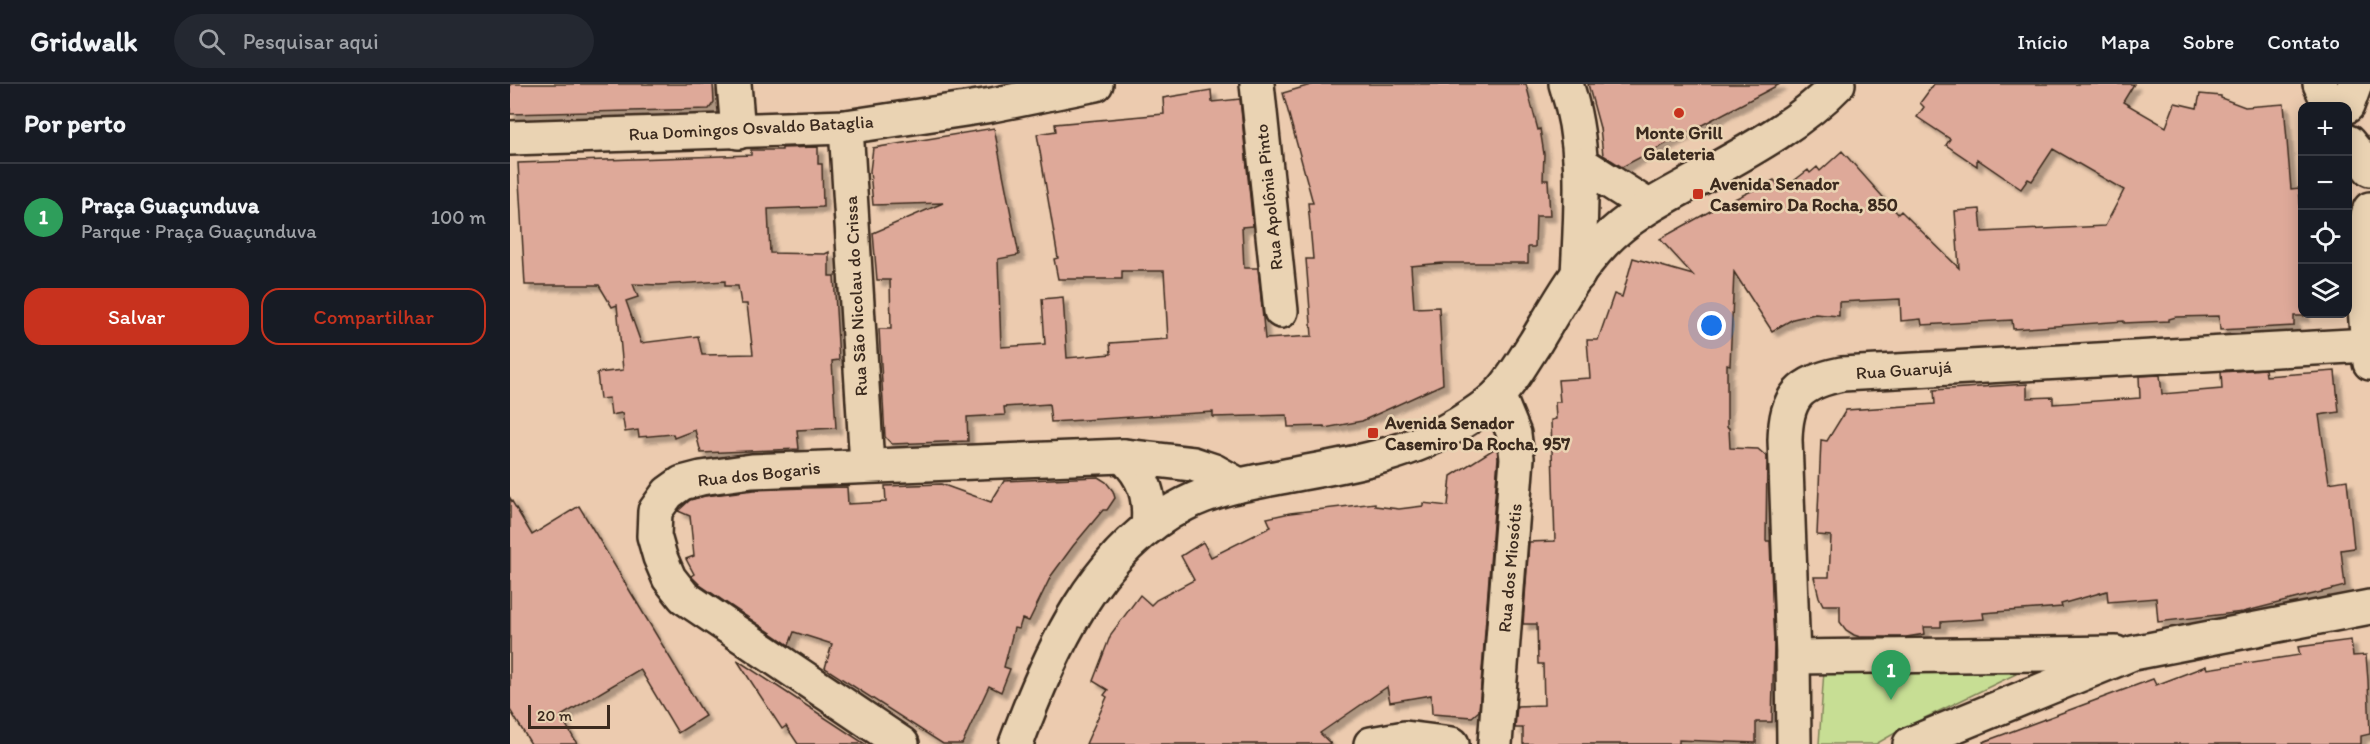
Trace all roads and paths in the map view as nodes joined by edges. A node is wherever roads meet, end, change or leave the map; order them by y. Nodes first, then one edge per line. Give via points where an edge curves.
1 (734, 84) edge
2 (1096, 84) edge
3 (1257, 84) edge
4 (1566, 84) edge
5 (1838, 84) edge
6 (2320, 84) edge
7 (2355, 84) edge
8 (992, 94) edge
9 (2328, 102) edge
10 (2348, 102) edge
11 (846, 127) junction
12 (738, 132) junction
13 (510, 138) edge
14 (2352, 147) edge
15 (1582, 164) junction
16 (2370, 169) edge
17 (1648, 206) junction
18 (2370, 209) edge
19 (2349, 210) edge
20 (2364, 252) junction
21 (1578, 275) junction
22 (1281, 311) dead end
23 (2369, 354) edge
24 (1498, 395) junction
25 (1123, 456) junction
26 (867, 465) junction
27 (1239, 484) junction
28 (1148, 527) junction
29 (2370, 607) edge
30 (2133, 653) junction
31 (1793, 657) junction
32 (902, 744) edge
33 (1016, 744) edge
34 (1371, 744) edge
35 (1452, 744) edge
36 (1495, 744) edge
37 (1794, 744) edge
38 (1910, 744) edge

1 - 12 street
2 - 8 street, Rua Domingos Osvaldo Bataglia
3 - 22 street, Rua Apolônia Pinto
4 - 15 street
5 - 17 street via 1768,137
6 - 9 street
7 - 10 street
8 - 11 street, Rua Domingos Osvaldo Bataglia
11 - 12 street, Rua Domingos Osvaldo Bataglia
11 - 26 street, Rua São Nicolau do Crissa
12 - 13 street, Rua Domingos Osvaldo Bataglia
14 - 16 street
15 - 17 street
15 - 21 street
17 - 21 street via 1607,239
18 - 20 street
19 - 20 street via 2352,229
20 - 23 street
21 - 24 street
23 - 31 street, Rua Guarujá via 1897,370 1842,374 1810,384 1794,397 1785,420
24 - 27 street via 1441,435 1403,451
24 - 36 street, Rua dos Miosótis via 1514,434 1517,458
25 - 26 street, Rua dos Bogaris
25 - 27 street, Rua dos Bogaris via 1193,464
25 - 28 street via 1146,485
26 - 32 street, Rua dos Bogaris via 752,471 682,483 668,493 655,511 654,536 669,578 684,597
27 - 28 street via 1182,505
28 - 33 street via 1102,574 1072,620
29 - 30 street
30 - 31 street
30 - 38 street
31 - 37 street, Rua Guarujá
34 - 35 street via 1405,738

